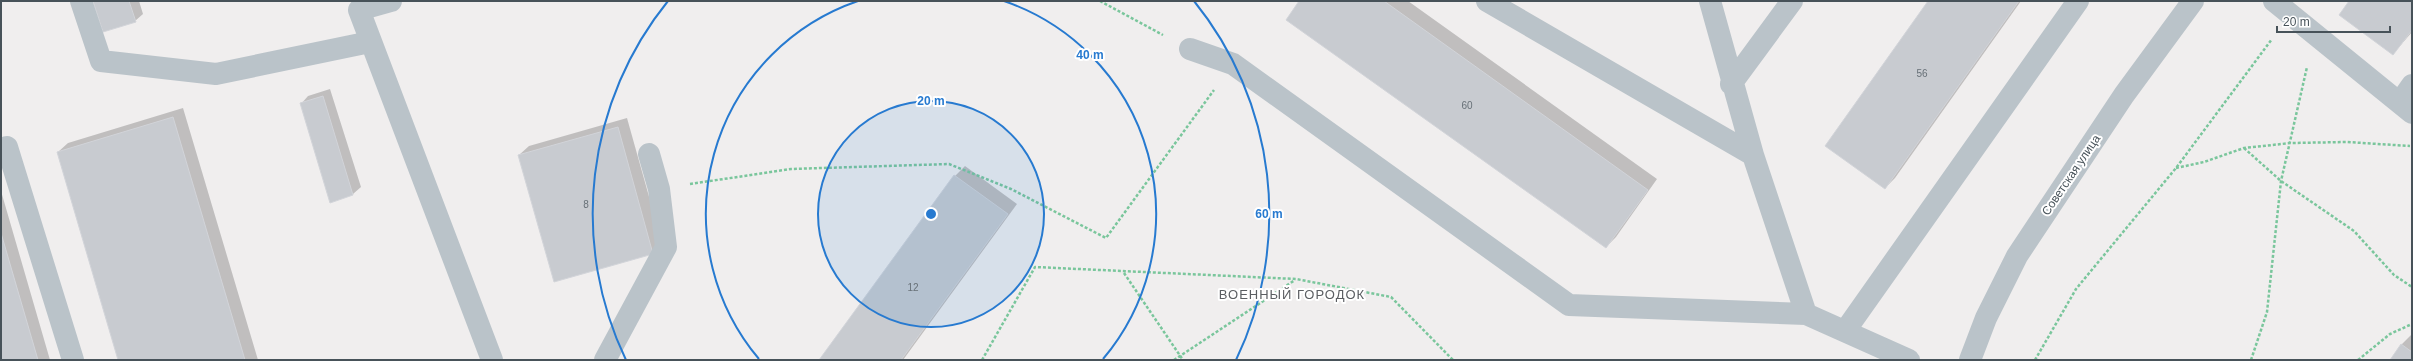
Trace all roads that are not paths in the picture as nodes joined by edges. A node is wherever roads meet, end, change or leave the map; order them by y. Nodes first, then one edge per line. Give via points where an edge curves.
1 (81, 1) edge
2 (391, 1) edge
3 (1487, 1) edge
4 (1710, 1) edge
5 (1792, 1) edge
6 (2078, 1) edge
7 (2193, 1) edge
8 (358, 5) edge
9 (2282, 7) edge
10 (370, 42) junction
11 (1190, 49) road end
12 (1731, 84) junction
13 (2408, 100) edge
14 (1, 149) edge
15 (649, 154) dead end
16 (1753, 155) junction
17 (1806, 314) junction
18 (1845, 331) junction
19 (73, 360) edge
20 (492, 360) edge
21 (605, 360) edge
22 (1909, 360) edge
23 (1970, 360) edge

1 - 10 street via 101,61 216,74
2 - 8 street
3 - 16 street
4 - 12 street
5 - 12 street
6 - 18 street
7 - 23 street, Советская улица via 2124,95 2017,256 1986,318
8 - 10 street
9 - 13 street via 2314,34
10 - 20 street
11 - 17 street via 1233,64 1569,305
12 - 16 street
14 - 19 street via 7,147
15 - 21 street via 659,189 666,247
16 - 17 street
17 - 18 street
18 - 22 street

